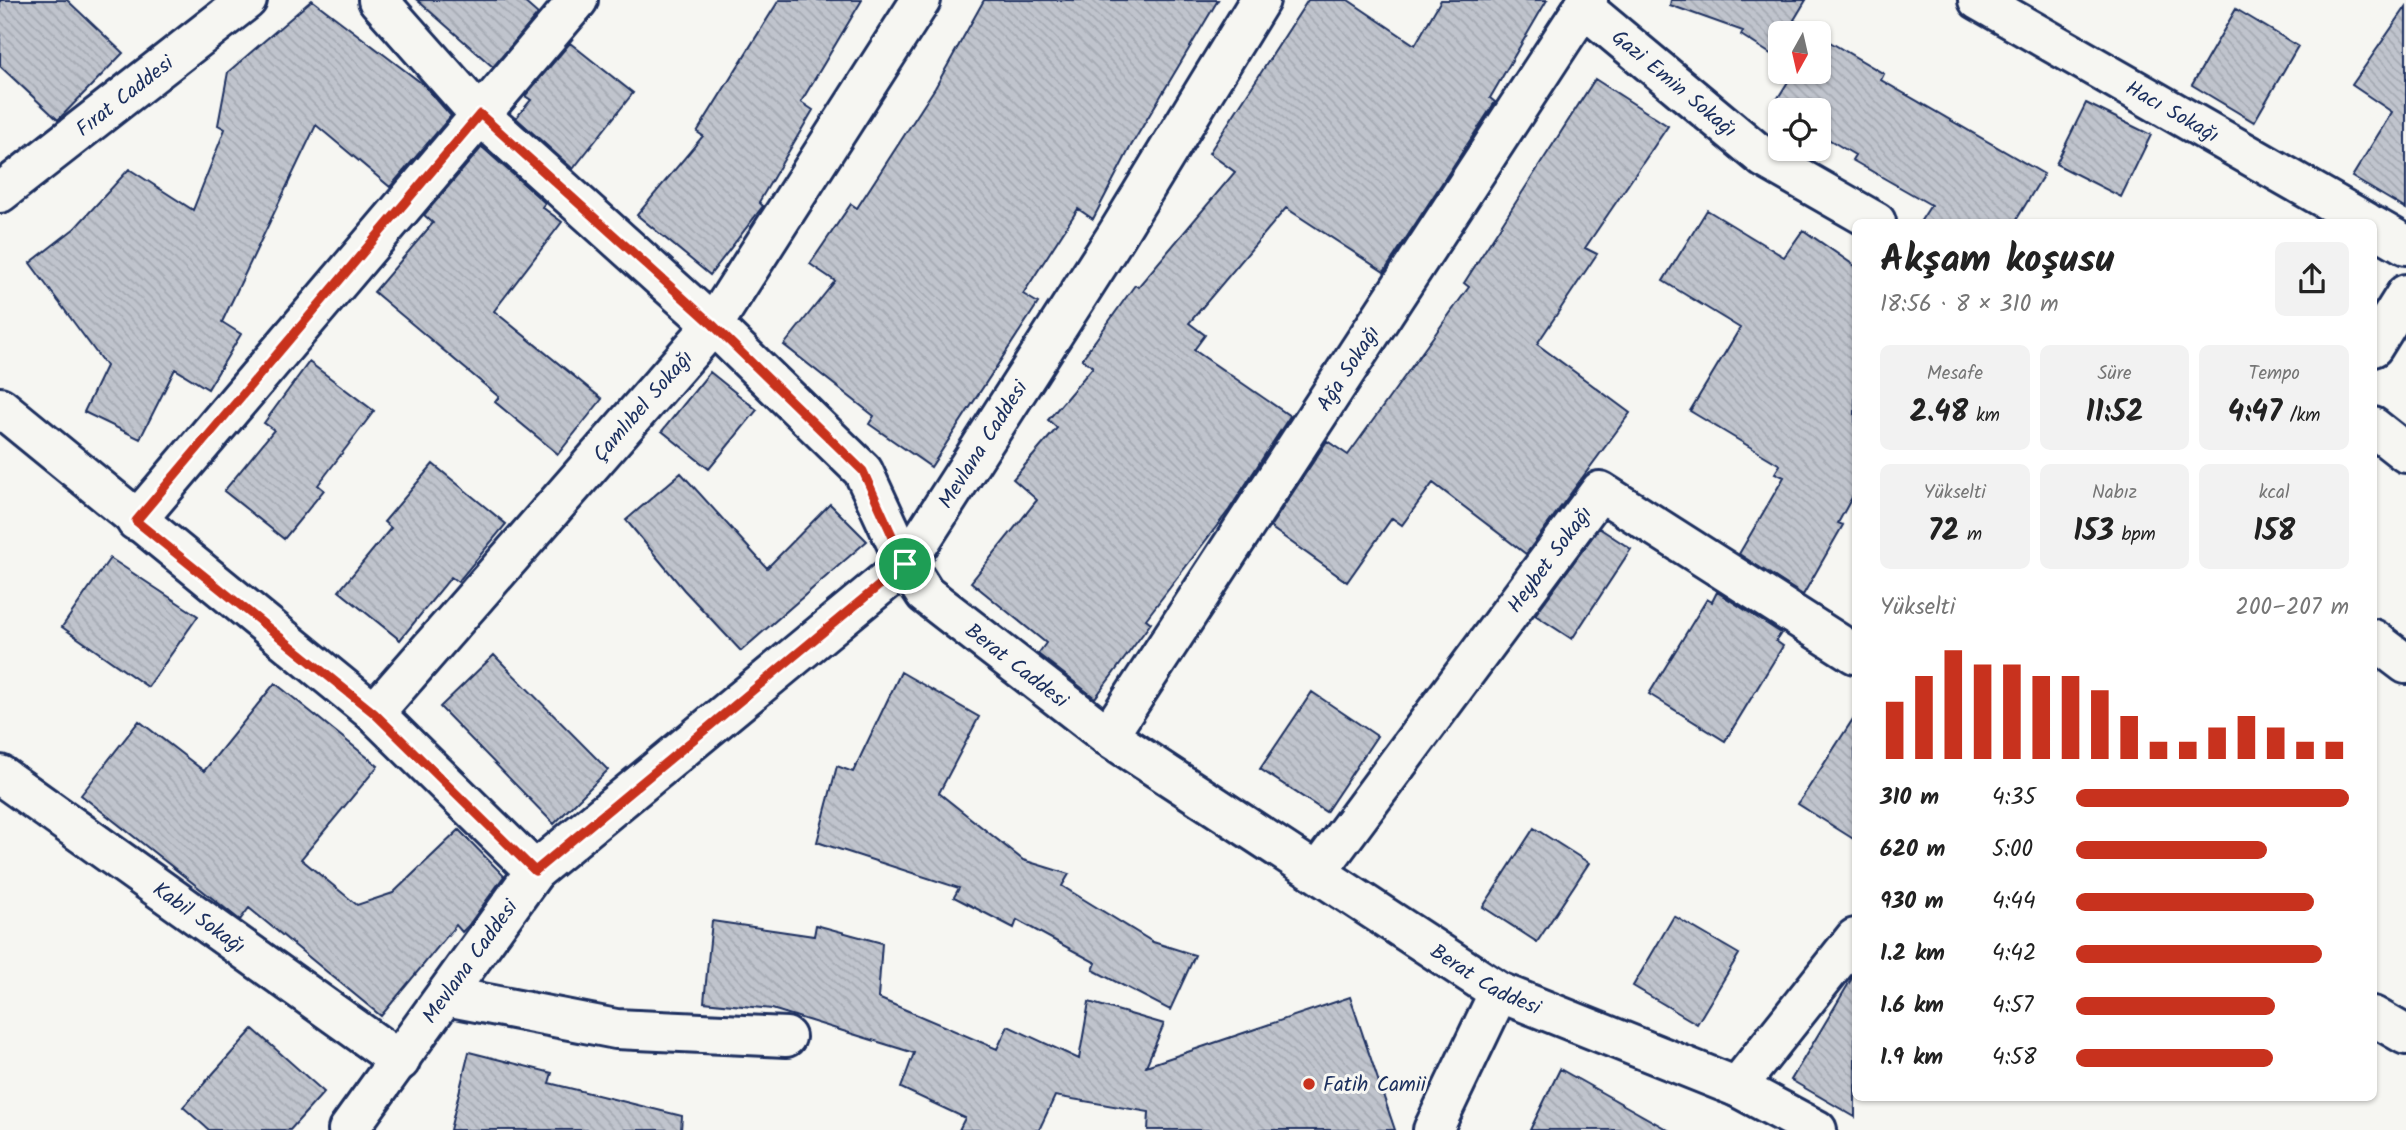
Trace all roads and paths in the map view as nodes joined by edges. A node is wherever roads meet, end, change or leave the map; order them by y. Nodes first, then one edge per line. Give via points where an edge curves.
1 (247, 0) edge
2 (378, 0) edge
3 (578, 0) edge
4 (920, 0) edge
5 (1260, 0) edge
6 (1978, 0) edge
7 (1585, 4) edge
8 (480, 114) junction
9 (0, 193) edge
10 (1871, 219) edge
11 (2361, 219) edge
12 (2377, 228) edge
13 (2406, 245) edge
14 (2406, 295) edge
15 (713, 325) junction
16 (2377, 341) edge
17 (0, 407) edge
18 (2377, 430) edge
19 (2406, 453) edge
20 (136, 521) junction
21 (905, 564) junction
22 (2377, 642) edge
23 (1852, 652) edge
24 (2406, 664) edge
25 (374, 713) junction
26 (1108, 736) junction
27 (0, 775) edge
28 (535, 871) junction
29 (1318, 871) junction
30 (1852, 942) edge
31 (1499, 992) junction
32 (446, 996) junction
33 (2377, 1018) edge
34 (2406, 1035) edge
35 (786, 1037) dead end
36 (400, 1061) junction
37 (1737, 1087) junction
38 (348, 1130) edge
39 (1433, 1130) edge
40 (1817, 1130) edge

1 - 9 street, Fırat Caddesi
2 - 8 street, Berat Caddesi
3 - 8 street
4 - 15 street, Çamlıbel Sokağı
5 - 21 street, Mevlana Caddesi via 1116,236
6 - 11 street, Hacı Sokağı
7 - 10 street, Gazi Emin Sokağı via 1765,158
7 - 26 street, Ağa Sokağı
8 - 15 street, Berat Caddesi
8 - 20 street
12 - 13 street
14 - 16 street
15 - 21 street, Berat Caddesi via 863,471
15 - 25 street, Çamlıbel Sokağı
17 - 20 street
18 - 19 street
20 - 25 street
21 - 26 street, Berat Caddesi via 925,594
21 - 28 street, Mevlana Caddesi
22 - 24 street
23 - 29 street, Heybet Sokağı via 1600,491
25 - 28 street
26 - 29 street, Berat Caddesi
27 - 36 street, Kabil Sokağı
28 - 32 street, Mevlana Caddesi
29 - 31 street, Berat Caddesi
30 - 37 street
31 - 37 street, Berat Caddesi
31 - 39 street
32 - 35 street via 616,1029
32 - 36 street, Mevlana Caddesi
33 - 34 street
36 - 38 street, Mevlana Caddesi
37 - 40 street, Berat Caddesi

